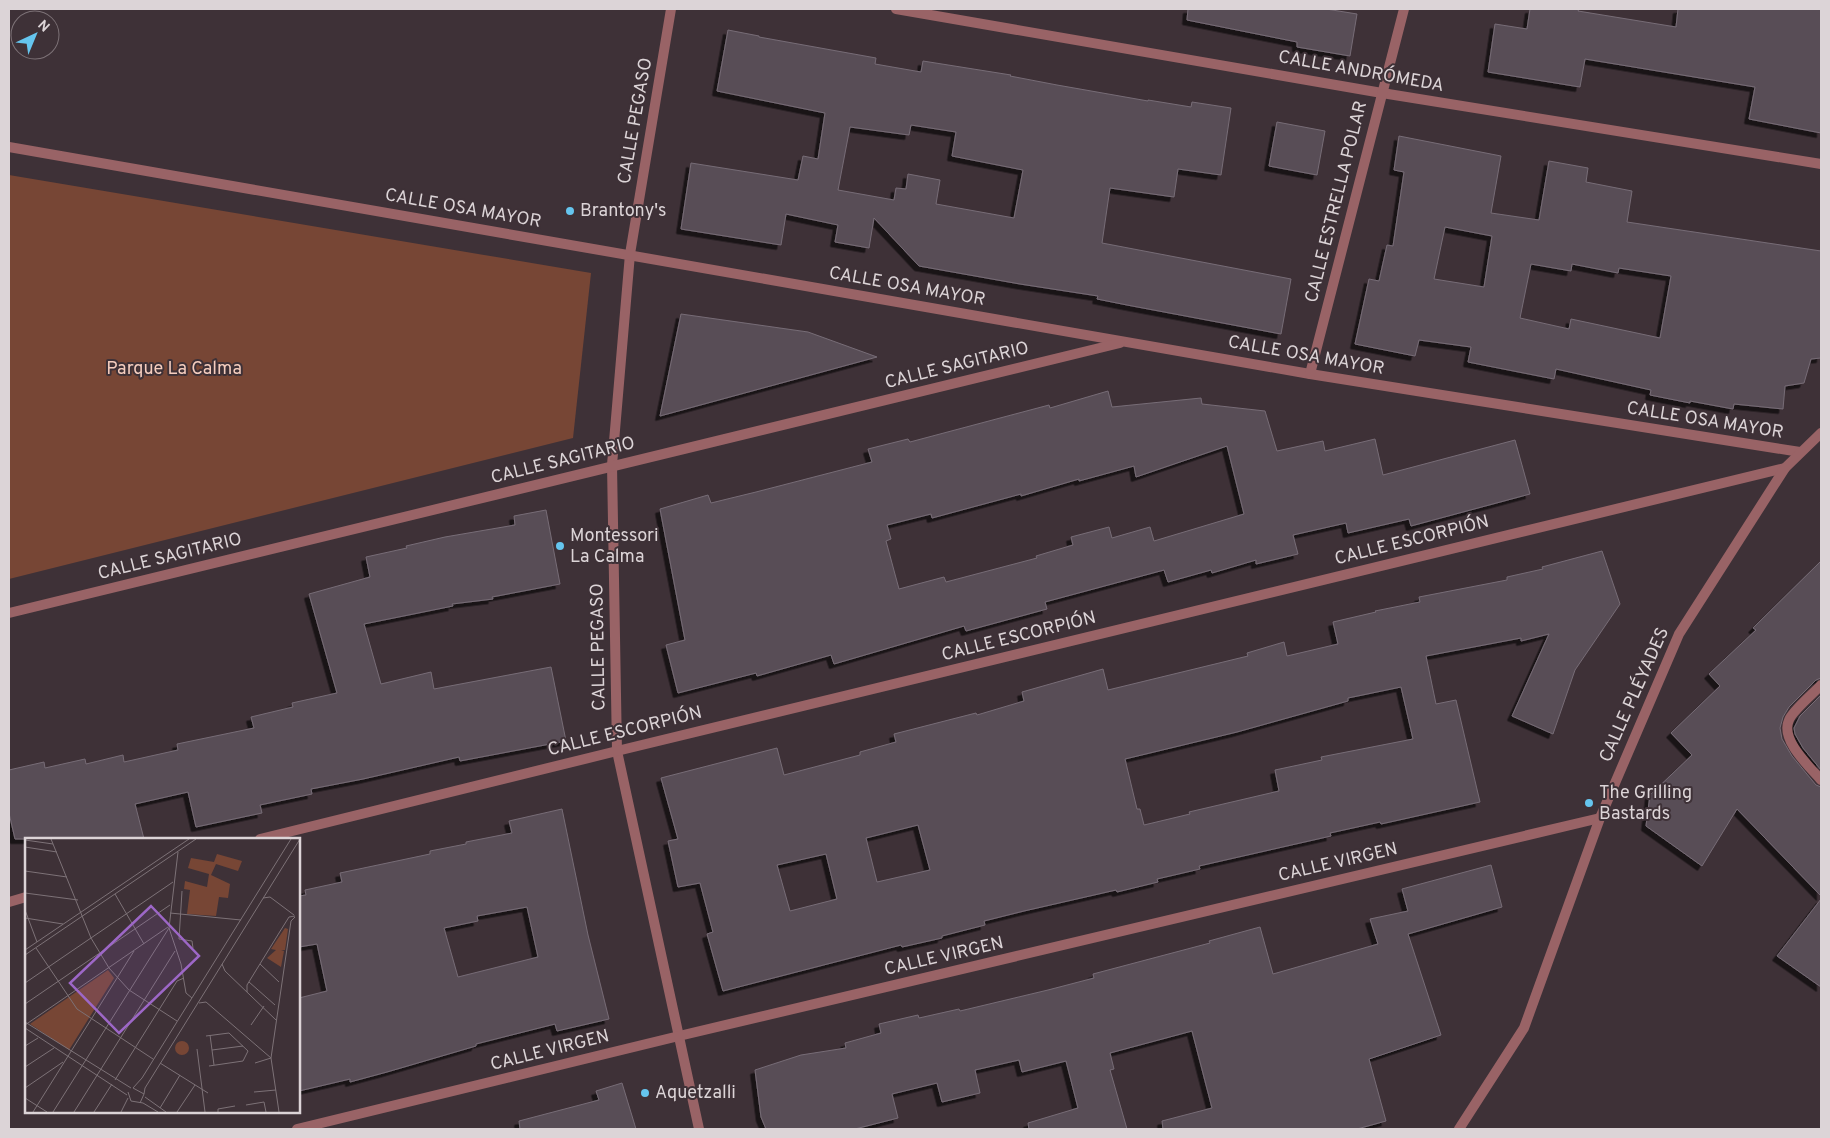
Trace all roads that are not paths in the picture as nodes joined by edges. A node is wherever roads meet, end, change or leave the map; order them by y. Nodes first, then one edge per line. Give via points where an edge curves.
1 (671, 9) edge
2 (896, 9) edge
3 (1404, 9) edge
4 (1382, 93) junction
5 (9, 147) edge
6 (1821, 164) edge
7 (630, 254) junction
8 (1125, 342) junction
9 (1310, 374) junction
10 (1821, 434) edge
11 (1800, 452) junction
12 (612, 465) junction
13 (1785, 468) junction
14 (9, 613) edge
15 (1821, 685) edge
16 (617, 751) junction
17 (1821, 780) edge
18 (1600, 818) junction
19 (264, 838) edge
20 (25, 897) edge
21 (9, 902) edge
22 (679, 1036) junction
23 (297, 1129) edge
24 (699, 1129) edge
25 (1459, 1129) edge

1 - 7 street, CALLE PEGASO
2 - 4 street, CALLE ANDRÓMEDA
3 - 4 street, CALLE ESTRELLA POLAR
4 - 6 street, CALLE ANDRÓMEDA
4 - 9 street, CALLE ESTRELLA POLAR
5 - 7 street, CALLE OSA MAYOR
7 - 8 street, CALLE OSA MAYOR
7 - 12 street, CALLE PEGASO
8 - 9 street, CALLE OSA MAYOR
8 - 12 street, CALLE SAGITARIO
9 - 11 street, CALLE OSA MAYOR
10 - 11 street, CALLE PLÉYADES
11 - 13 street, CALLE PLÉYADES
12 - 14 street, CALLE SAGITARIO
12 - 16 street, CALLE PEGASO
13 - 16 street, CALLE ESCORPIÓN
13 - 18 street, CALLE PLÉYADES via 1678,634
15 - 17 street via 1789,718 1787,726 1795,749
16 - 19 street, CALLE ESCORPIÓN
16 - 22 street, CALLE PEGASO
18 - 22 street, CALLE VIRGEN
18 - 25 street, CALLE PLÉYADES via 1524,1028
20 - 21 street
22 - 23 street, CALLE VIRGEN
22 - 24 street, CALLE PEGASO

